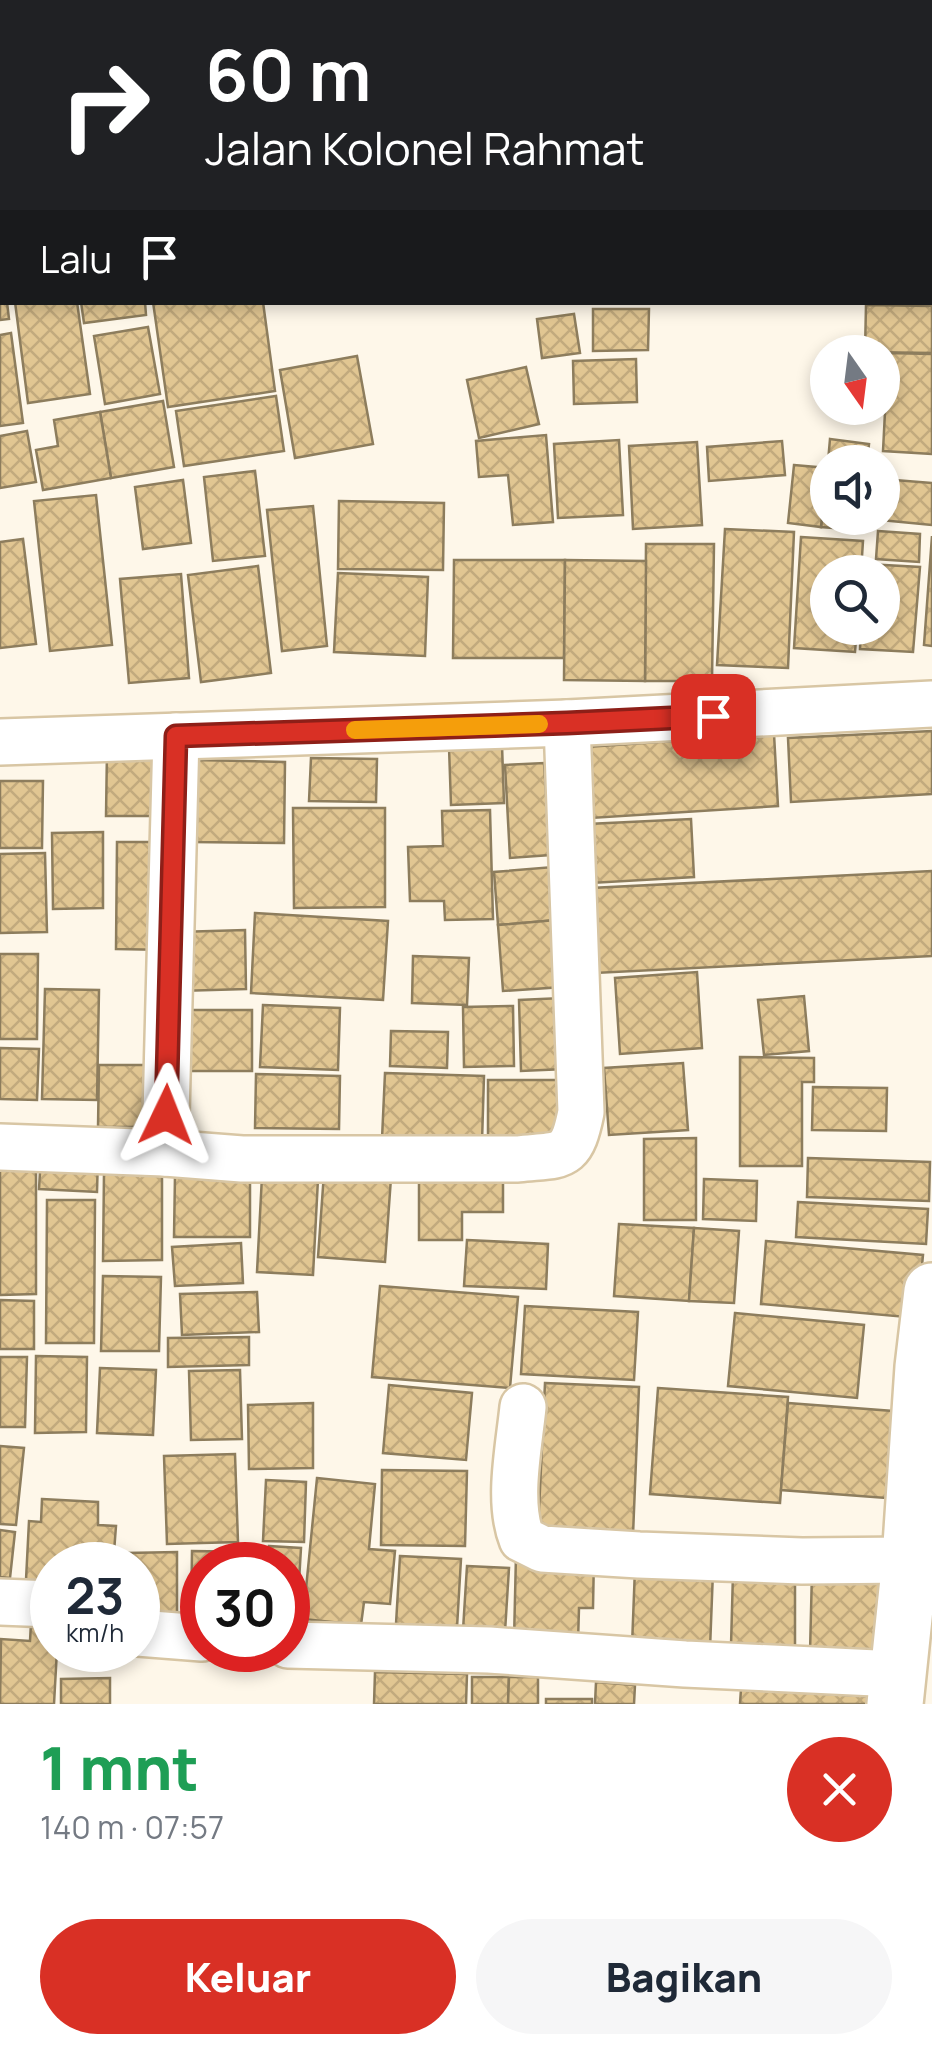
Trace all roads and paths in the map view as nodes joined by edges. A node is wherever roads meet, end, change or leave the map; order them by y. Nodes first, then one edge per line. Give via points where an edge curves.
1 (932, 704) edge
2 (567, 723) junction
3 (176, 736) junction
4 (0, 742) edge
5 (0, 1146) edge
6 (165, 1153) junction
7 (932, 1291) edge
8 (927, 1367) edge
9 (522, 1407) dead end
10 (910, 1560) junction
11 (0, 1602) edge
12 (30, 1603) edge
13 (310, 1646) edge
14 (896, 1689) edge

1 - 2 street
2 - 3 street
2 - 6 street via 581,1112 576,1140 561,1154 518,1159 242,1160
3 - 4 street
3 - 6 street
5 - 6 street
7 - 8 street
8 - 10 street
9 - 10 street via 516,1524 522,1539 542,1548 784,1561
10 - 14 street
11 - 12 street
13 - 14 street via 685,1664

